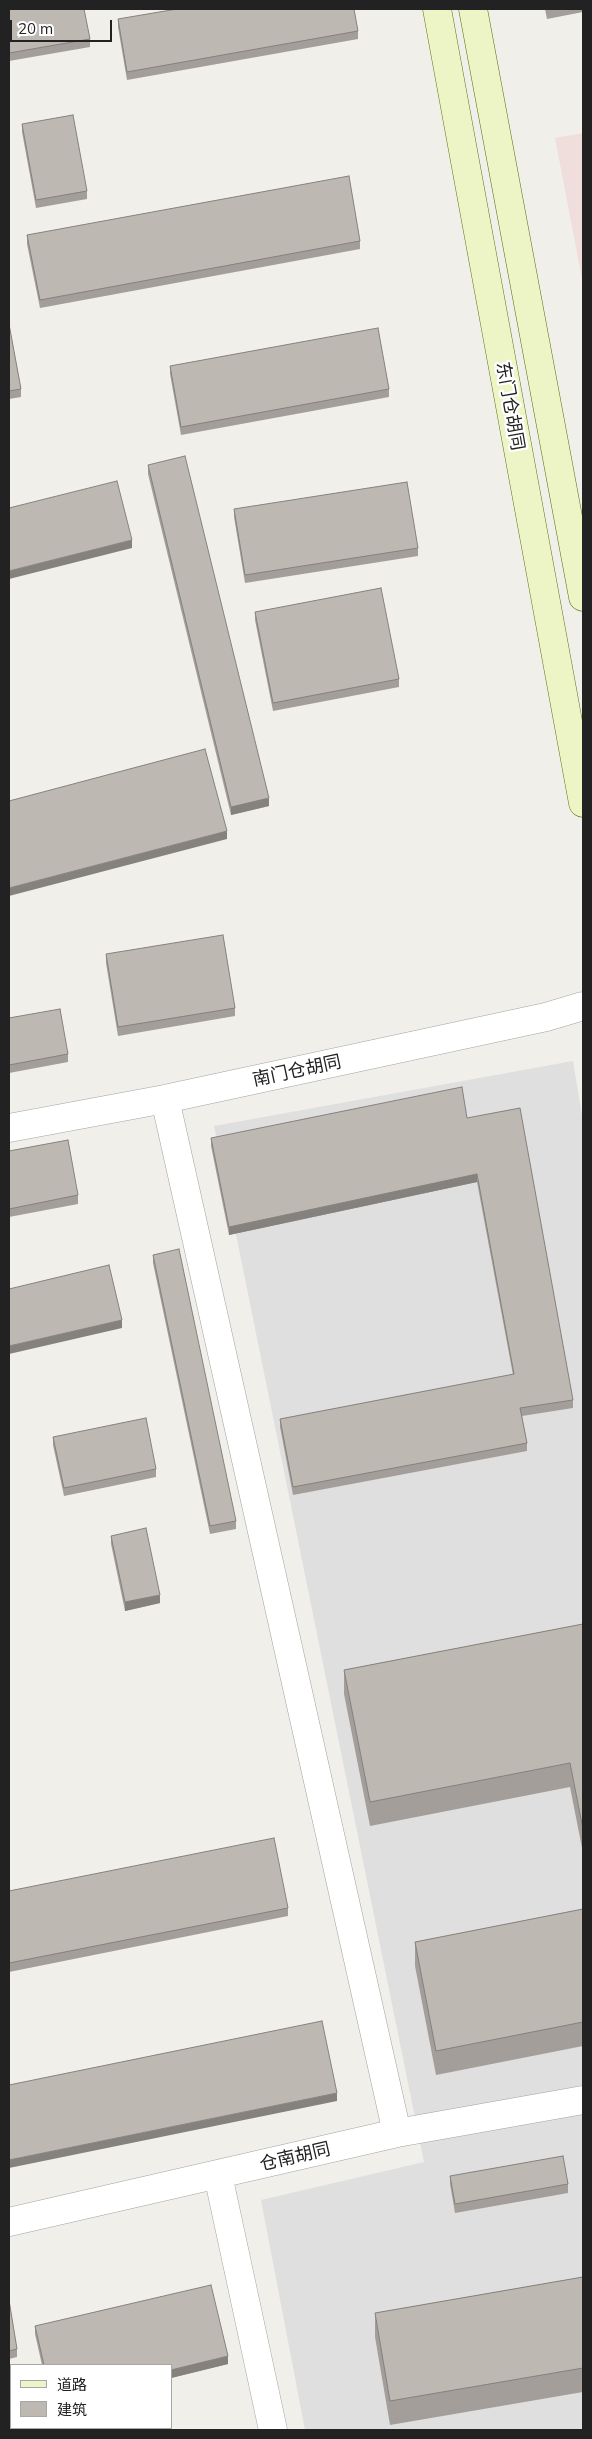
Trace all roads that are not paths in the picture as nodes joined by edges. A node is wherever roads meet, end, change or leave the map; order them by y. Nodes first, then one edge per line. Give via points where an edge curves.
1 (437, 9) edge
2 (473, 9) edge
3 (583, 597) edge
4 (583, 803) edge
5 (583, 1006) edge
6 (164, 1099) junction
7 (9, 1128) edge
8 (583, 2100) edge
9 (397, 2133) junction
10 (218, 2175) junction
11 (9, 2222) edge
12 (273, 2430) edge

1 - 4 street, 东门仓胡同
2 - 3 street, 东门仓胡同
5 - 6 street, 南门仓胡同 via 546,1017
6 - 7 street, 南门仓胡同
6 - 9 street
8 - 9 street, 仓南胡同
9 - 10 street, 仓南胡同
10 - 11 street, 仓南胡同
10 - 12 street

